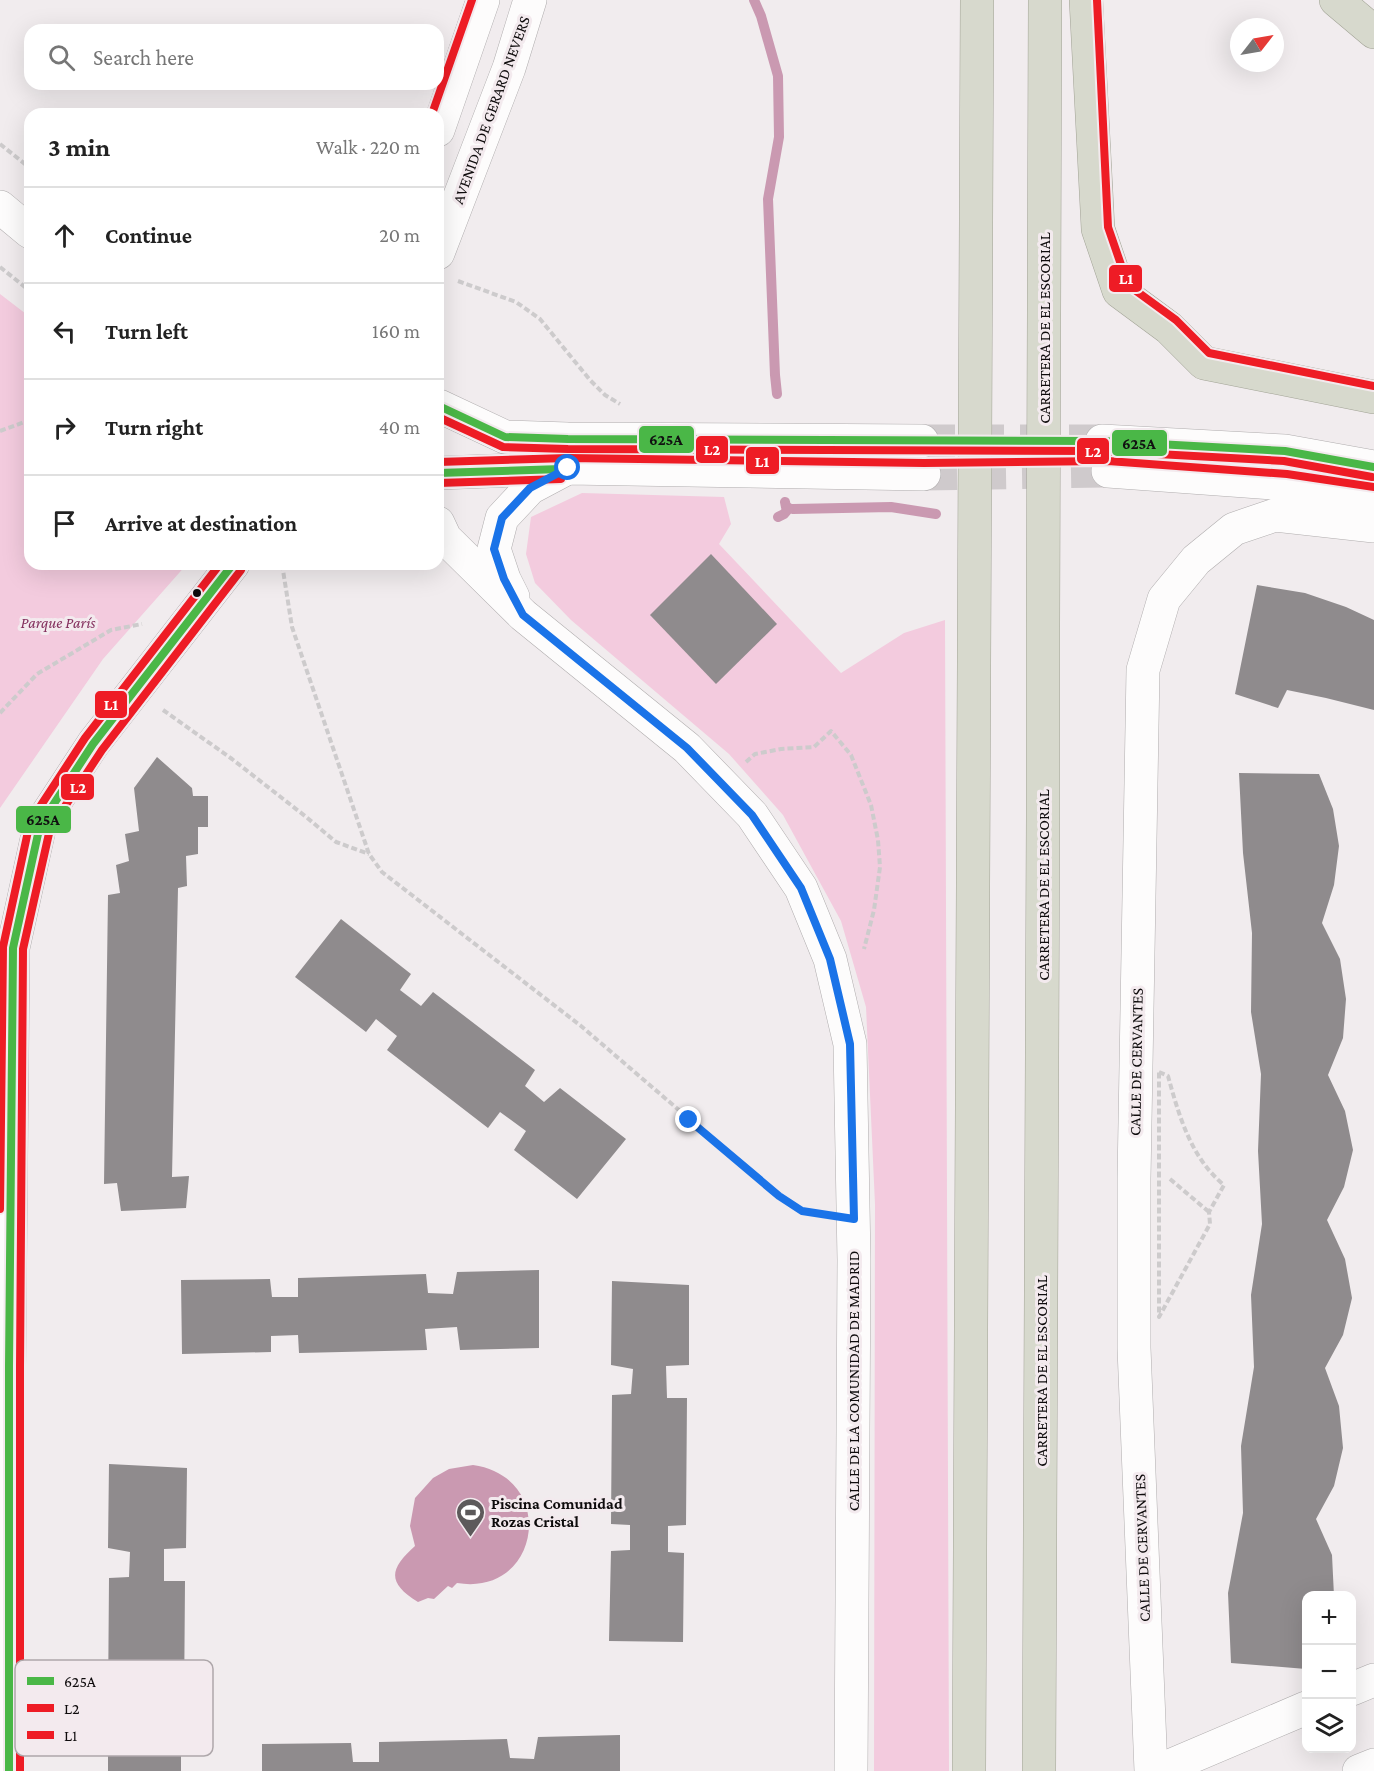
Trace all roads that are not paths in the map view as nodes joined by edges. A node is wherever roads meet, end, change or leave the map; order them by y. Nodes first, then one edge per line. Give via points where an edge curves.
1 (483, 0) edge
2 (530, 0) edge
3 (977, 0) edge
4 (1045, 0) edge
5 (1064, 0) edge
6 (1086, 0) edge
7 (1336, 0) edge
8 (1374, 32) edge
9 (444, 113) edge
10 (0, 207) edge
11 (24, 227) edge
12 (444, 266) edge
13 (1374, 397) edge
14 (444, 408) edge
15 (922, 441) tunnel mouth
16 (1374, 467) edge
17 (568, 468) junction
18 (444, 473) edge
19 (924, 474) tunnel mouth
20 (1374, 498) edge
21 (1374, 526) edge
22 (444, 536) edge
23 (444, 564) edge
24 (228, 570) edge
25 (523, 615) junction
26 (1042, 627) junction
27 (5, 1366) edge
28 (1374, 1680) edge
29 (1356, 1687) edge
30 (1302, 1710) edge
31 (1374, 1765) edge
32 (9, 1771) edge
33 (851, 1771) edge
34 (969, 1771) edge
35 (1039, 1771) edge
36 (1151, 1771) edge
37 (1158, 1771) edge
38 (1359, 1771) edge

1 - 9 street
2 - 12 street, AVENIDA DE GERARD NEVERS
3 - 34 highway
4 - 26 highway, CARRETERA DE EL ESCORIAL
5 - 26 highway via 1065,202
6 - 13 highway via 1098,229 1119,291 1169,328 1204,363
7 - 8 highway
10 - 11 street
14 - 15 street via 505,437
16 - 20 street via 1285,451 1105,456
17 - 18 street
17 - 19 street
17 - 25 street, CALLE DE LA COMUNIDAD DE MADRID via 530,488 502,518 494,549
21 - 36 street, CALLE DE CERVANTES via 1275,515 1234,529 1196,560 1164,599 1143,670 1134,1348
22 - 25 street, CALLE DE LA COMUNIDAD DE MADRID
23 - 25 street, CALLE DE LA COMUNIDAD DE MADRID
24 - 27 street via 93,744 40,825 13,948
25 - 33 street, CALLE DE LA COMUNIDAD DE MADRID via 687,748 752,815 801,888 831,965 850,1044 854,1219
26 - 35 highway, CARRETERA DE EL ESCORIAL
27 - 32 street
28 - 29 street
30 - 37 street
31 - 38 street

